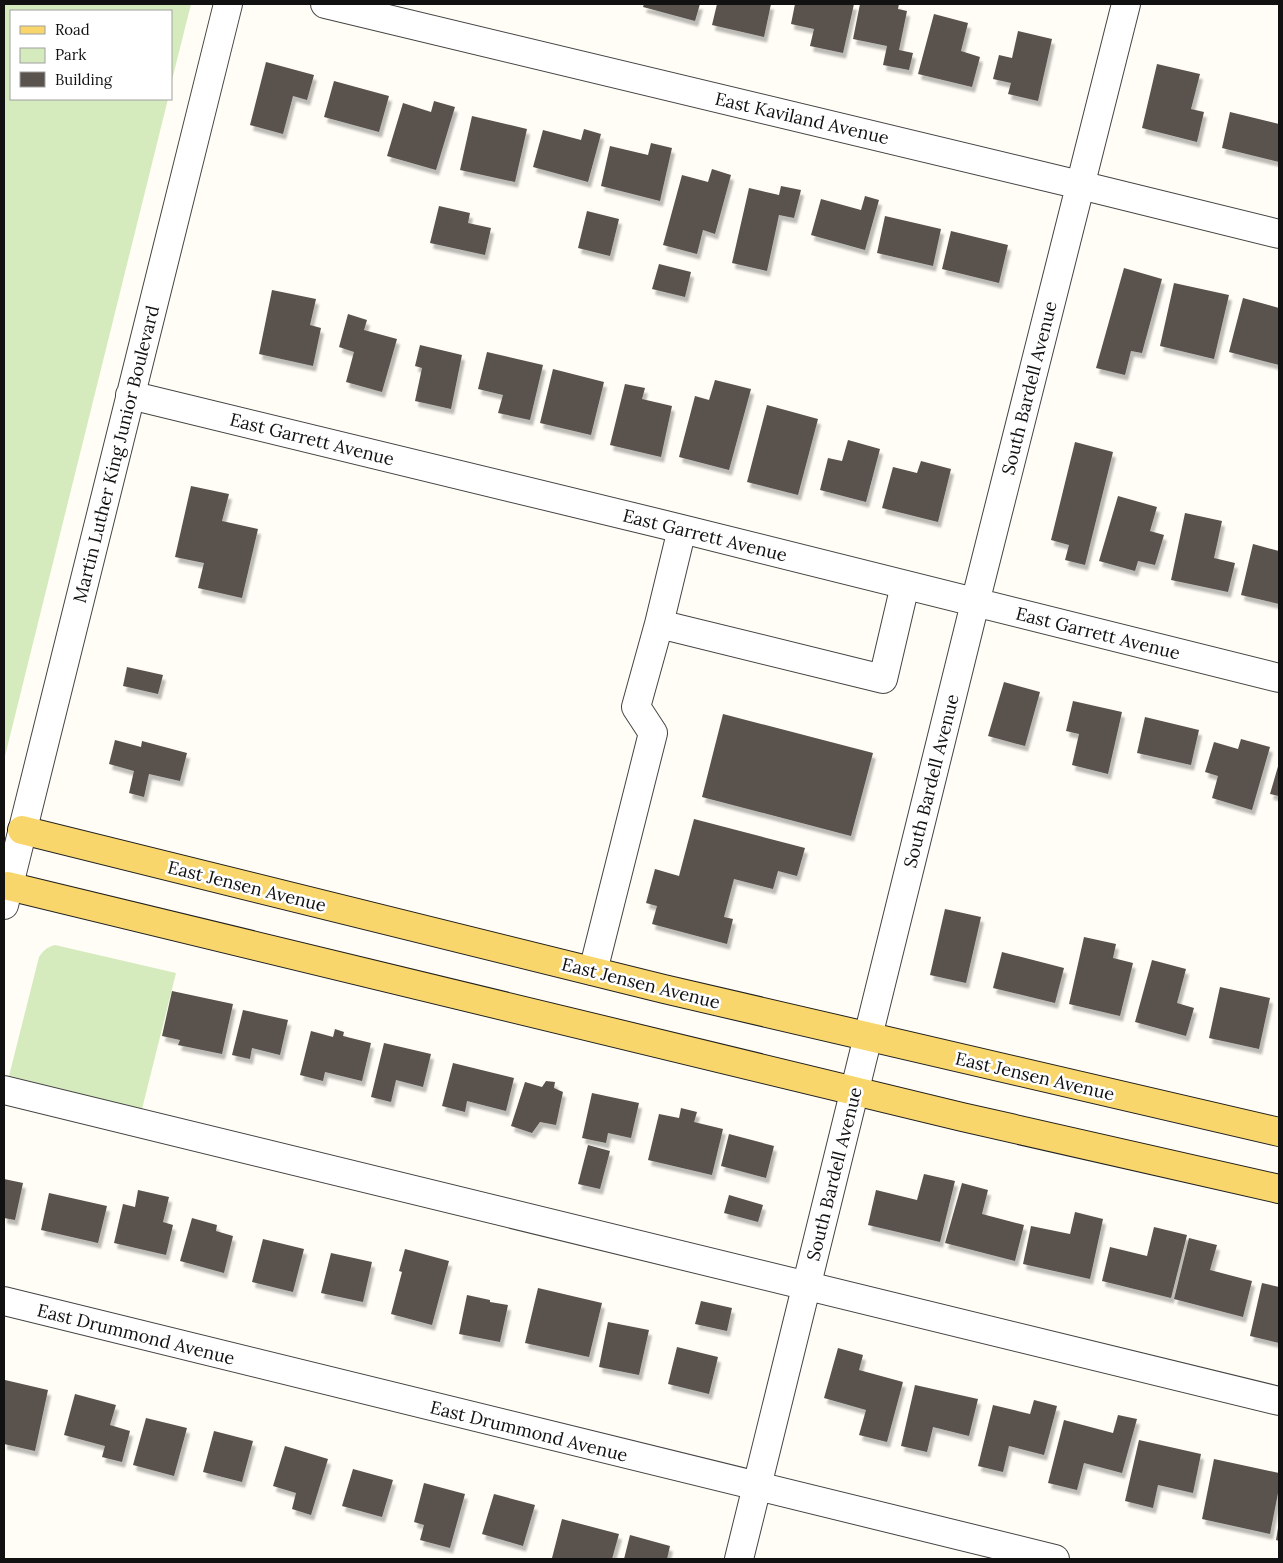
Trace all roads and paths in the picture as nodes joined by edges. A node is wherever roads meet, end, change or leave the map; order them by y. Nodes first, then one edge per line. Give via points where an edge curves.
1 (228, 4) edge
2 (325, 4) edge
3 (1126, 4) edge
4 (1080, 184) junction
5 (1279, 234) edge
6 (130, 395) junction
7 (682, 529) junction
8 (905, 585) junction
9 (975, 603) junction
10 (659, 624) junction
11 (1279, 678) edge
12 (13, 828) edge
13 (5, 892) edge
14 (593, 971) junction
15 (868, 1036) junction
16 (4, 1090) edge
17 (854, 1090) junction
18 (1279, 1132) edge
19 (1279, 1189) edge
20 (806, 1286) junction
21 (4, 1302) edge
22 (1279, 1401) edge
23 (757, 1487) junction
24 (739, 1559) edge
25 (1055, 1559) edge

1 - 6 street, Martin Luther King Junior Boulevard
2 - 4 street, East Kaviland Avenue
3 - 4 street, South Bardell Avenue
4 - 5 street, East Kaviland Avenue
4 - 9 street, South Bardell Avenue
6 - 7 street, East Garrett Avenue
6 - 12 street, Martin Luther King Junior Boulevard
7 - 8 street, East Garrett Avenue
7 - 10 street
8 - 9 street, East Garrett Avenue
8 - 10 street via 883,679
9 - 11 street, East Garrett Avenue
9 - 15 street, South Bardell Avenue
10 - 14 street via 636,707 653,732
12 - 13 street, Martin Luther King Junior Boulevard
12 - 14 main road, East Jensen Avenue
13 - 17 main road
14 - 15 main road, East Jensen Avenue
15 - 17 street, South Bardell Avenue
15 - 18 main road, East Jensen Avenue
16 - 20 street
17 - 19 main road
17 - 20 street, South Bardell Avenue
20 - 22 street
20 - 23 street, South Bardell Avenue
21 - 23 street, East Drummond Avenue
23 - 24 street, South Bardell Avenue
23 - 25 street, East Drummond Avenue

